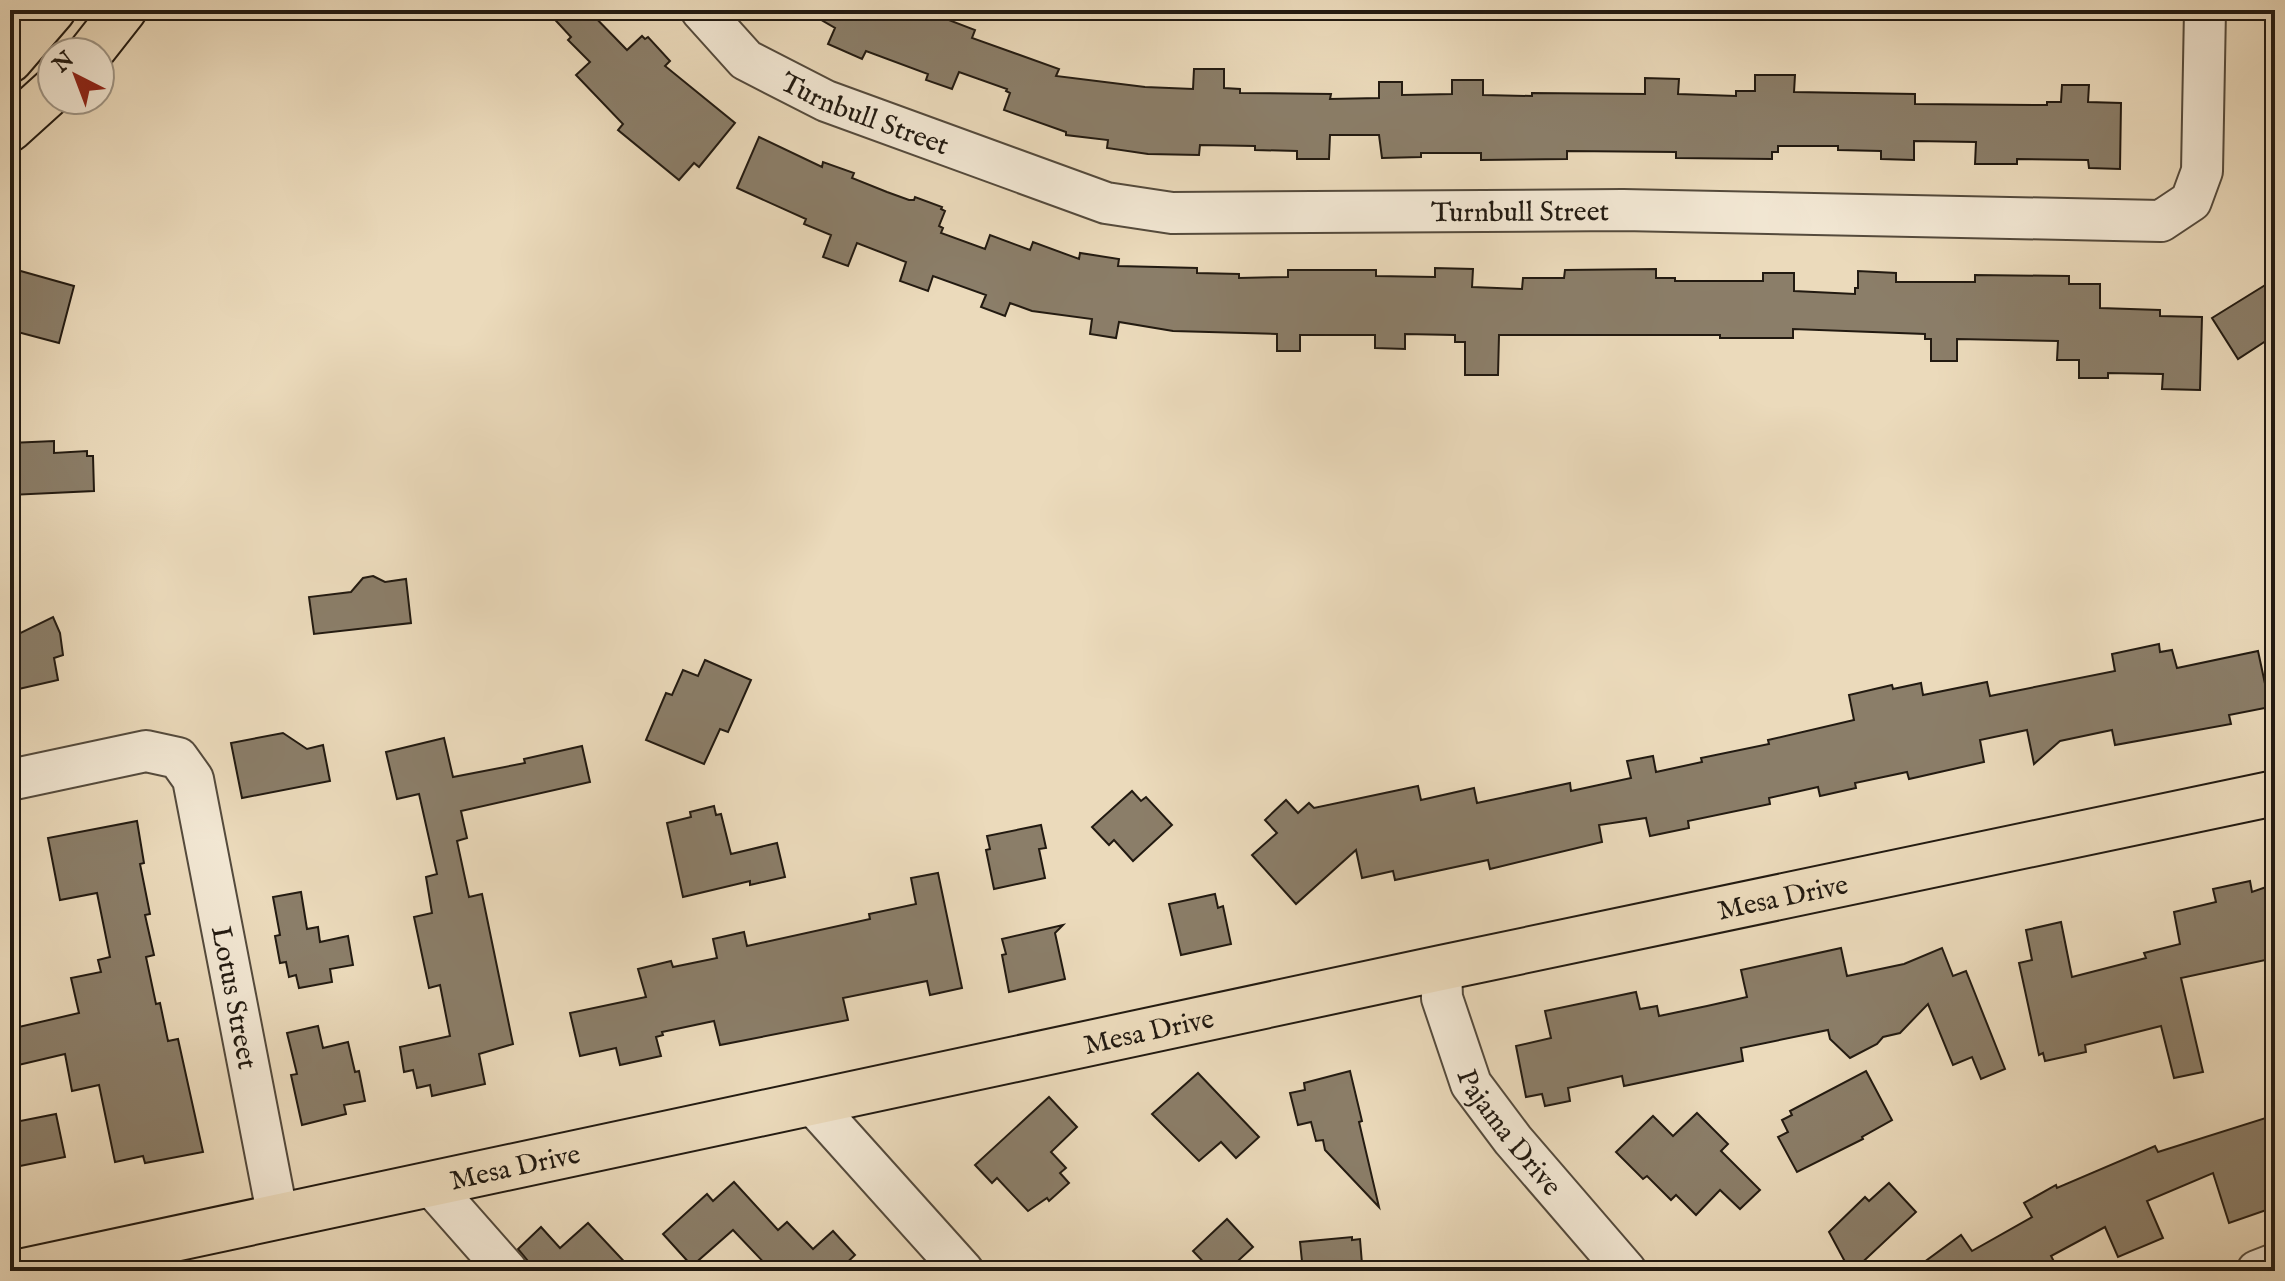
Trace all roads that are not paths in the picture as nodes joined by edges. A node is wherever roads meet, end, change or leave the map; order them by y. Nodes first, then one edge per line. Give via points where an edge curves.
1 (53, 10) edge
2 (124, 10) edge
3 (701, 10) edge
4 (2205, 10) edge
5 (104, 36) edge
6 (10, 60) edge
7 (36, 105) edge
8 (10, 129) edge
9 (10, 780) edge
10 (2275, 793) edge
11 (1441, 968) junction
12 (812, 1103) junction
13 (432, 1186) junction
14 (278, 1218) junction
15 (2275, 1264) edge
16 (24, 1271) edge
17 (507, 1271) edge
18 (963, 1271) edge
19 (1626, 1271) edge
20 (2257, 1271) edge

1 - 6 main road
2 - 5 main road
3 - 4 street, Turnbull Street via 746,60 826,101 1106,203 1172,213 1623,210 2161,221 2191,201 2202,171
7 - 8 main road
9 - 14 street, Lotus Street via 146,751 178,758 193,779
10 - 11 main road, Mesa Drive
11 - 12 main road, Mesa Drive
11 - 19 street, Pajama Drive via 1442,998 1471,1084
12 - 13 main road, Mesa Drive
12 - 18 street
13 - 14 main road, Mesa Drive
13 - 17 street
14 - 16 main road, Mesa Drive
15 - 20 street

